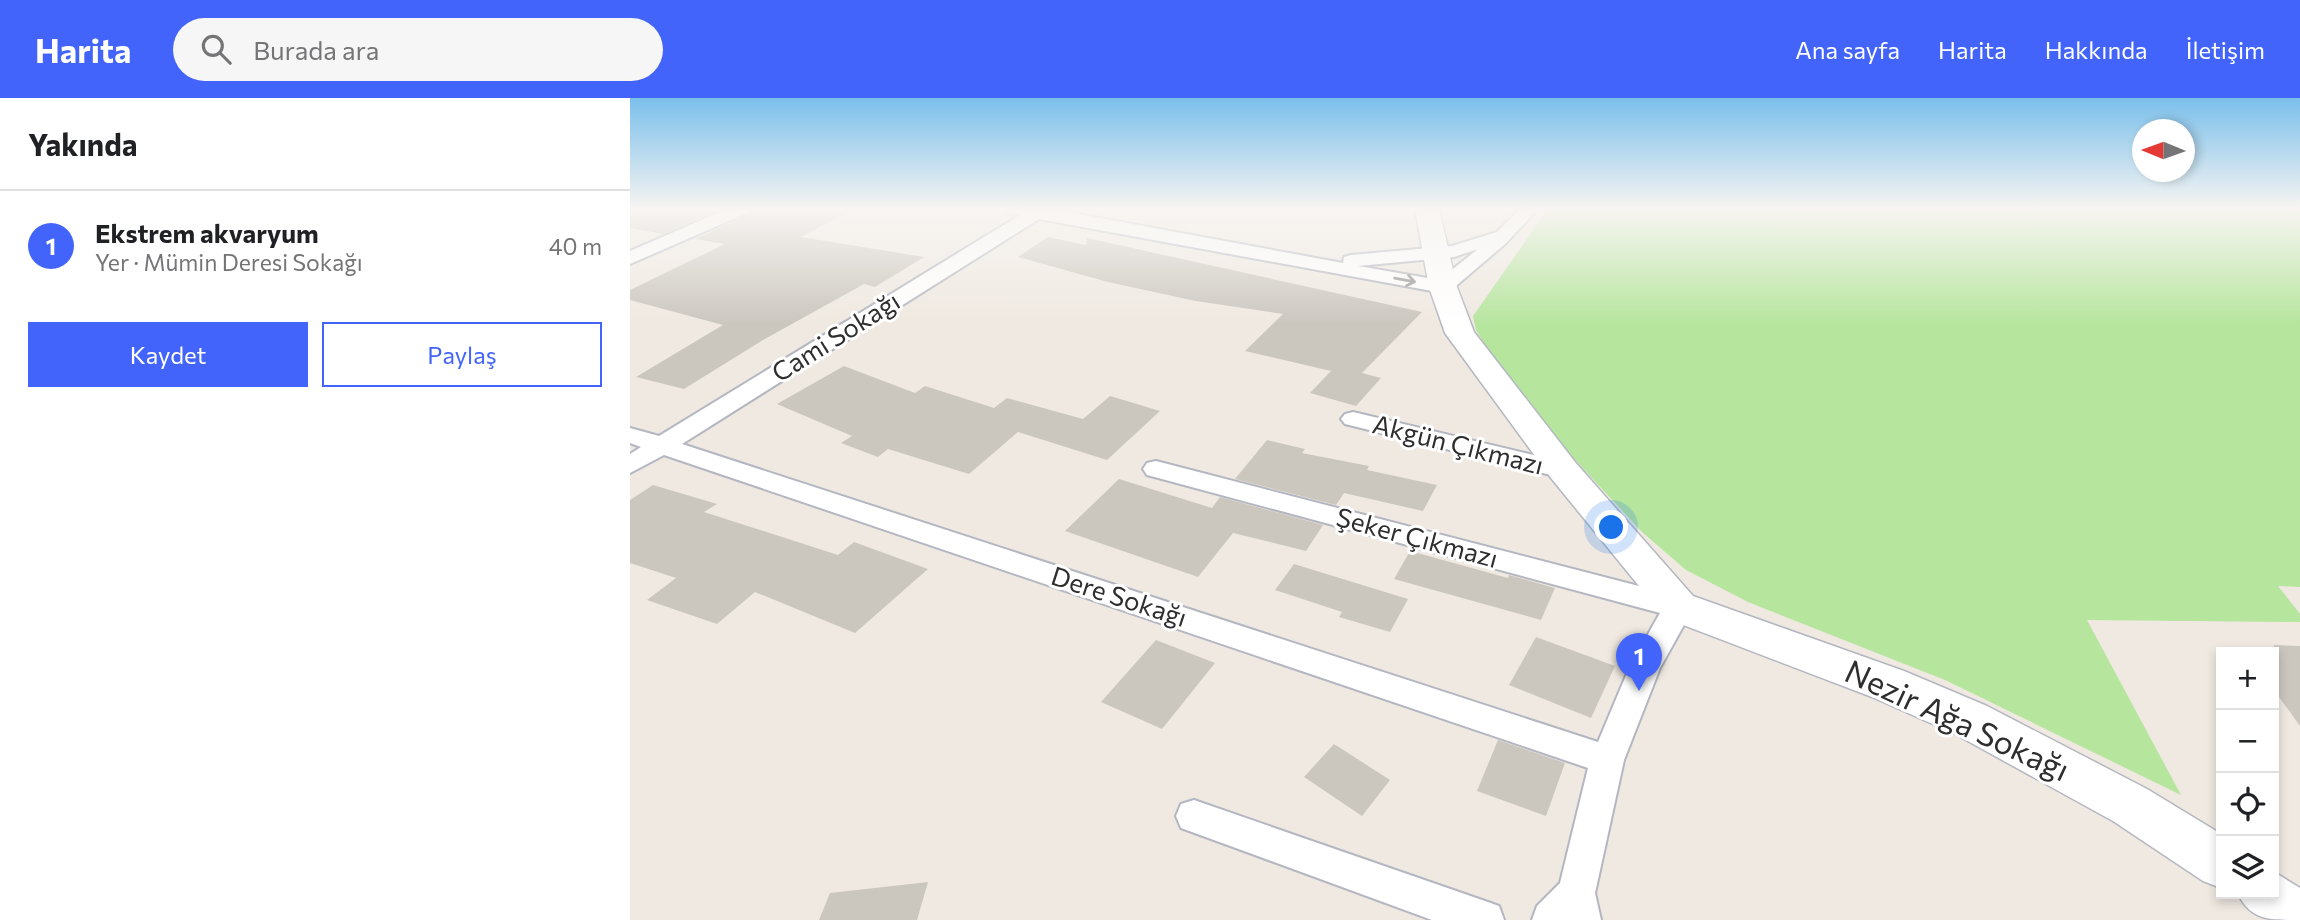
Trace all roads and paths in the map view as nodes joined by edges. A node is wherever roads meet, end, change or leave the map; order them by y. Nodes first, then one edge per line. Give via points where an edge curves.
1 (654, 247) edge
2 (981, 247) edge
3 (1231, 247) edge
4 (1443, 247) edge
5 (1461, 247) edge
6 (1492, 247) edge
7 (1445, 252) junction
8 (630, 258) edge
9 (1477, 261) junction
10 (1319, 264) junction
11 (1443, 286) junction
12 (1353, 419) dead end
13 (630, 435) edge
14 (663, 445) junction
15 (630, 465) edge
16 (1156, 469) dead end
17 (1563, 470) junction
18 (1679, 607) junction
19 (1607, 760) junction
20 (1194, 816) dead end
21 (2216, 860) edge
22 (2271, 899) edge
23 (1570, 911) edge
24 (1485, 920) edge
25 (2300, 920) edge

1 - 8 street
2 - 14 street, Cami Sokağı
3 - 10 street
4 - 7 street
5 - 7 street
6 - 9 street
7 - 9 street via 1468,253
7 - 10 street
7 - 11 street
9 - 11 street
10 -> 11 street
11 - 17 street via 1460,333
12 - 17 street, Akgün Çıkmazı
13 - 14 street, Dere Sokağı
14 - 15 street, Cami Sokağı
14 - 19 street, Dere Sokağı
16 - 18 street, Şeker Çıkmazı
17 - 18 street
18 - 19 street via 1645,666
18 - 21 street, Nezir Ağa Sokağı via 1888,684 1971,720 2130,804
19 - 23 street
20 - 24 street
22 - 25 street

